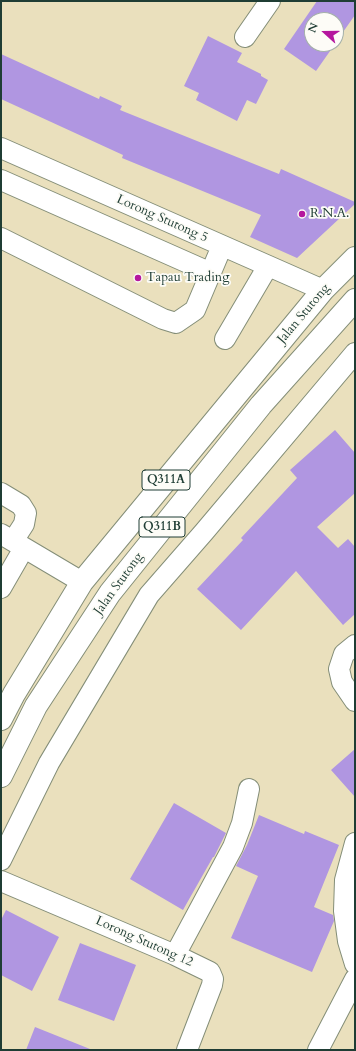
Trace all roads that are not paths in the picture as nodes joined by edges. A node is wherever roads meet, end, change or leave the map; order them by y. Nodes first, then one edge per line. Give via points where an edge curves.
1 (270, 1) edge
2 (245, 37) dead end
3 (1, 148) edge
4 (1, 180) edge
5 (1, 238) edge
6 (222, 246) junction
7 (355, 258) edge
8 (268, 266) junction
9 (211, 273) junction
10 (322, 290) junction
11 (355, 300) edge
12 (225, 339) dead end
13 (355, 353) edge
14 (1, 493) edge
15 (13, 541) edge
16 (82, 582) junction
17 (1, 588) edge
18 (355, 645) edge
19 (355, 701) edge
20 (1, 719) edge
21 (1, 776) edge
22 (249, 789) dead end
23 (355, 844) edge
24 (1, 860) edge
25 (1, 881) edge
26 (175, 955) junction
27 (355, 964) edge
28 (355, 979) edge
29 (187, 1050) edge
30 (318, 1050) edge

1 - 2 street
3 - 6 street, Lorong Stutong 5
4 - 9 street
5 - 9 street via 176,323 195,310
6 - 8 street, Lorong Stutong 5
6 - 9 street
7 - 10 main road, Jalan Stutong / Q311A
8 - 10 street, Lorong Stutong 5
8 - 12 street
10 - 16 main road, Jalan Stutong / Q311A
11 - 21 main road, Jalan Stutong / Q311B via 262,405 110,593 36,706
13 - 24 street via 148,595 49,763
14 - 15 street via 21,505 26,513 24,524
15 - 16 street
15 - 17 street
16 - 20 main road, Jalan Stutong / Q311A
18 - 19 street via 344,654 339,669 342,682
22 - 26 street via 242,823 233,848
23 - 27 street via 345,880 344,911 348,941
25 - 26 street, Lorong Stutong 12
26 - 29 street, Lorong Stutong 12 via 210,972 212,979 212,986
28 - 30 street

